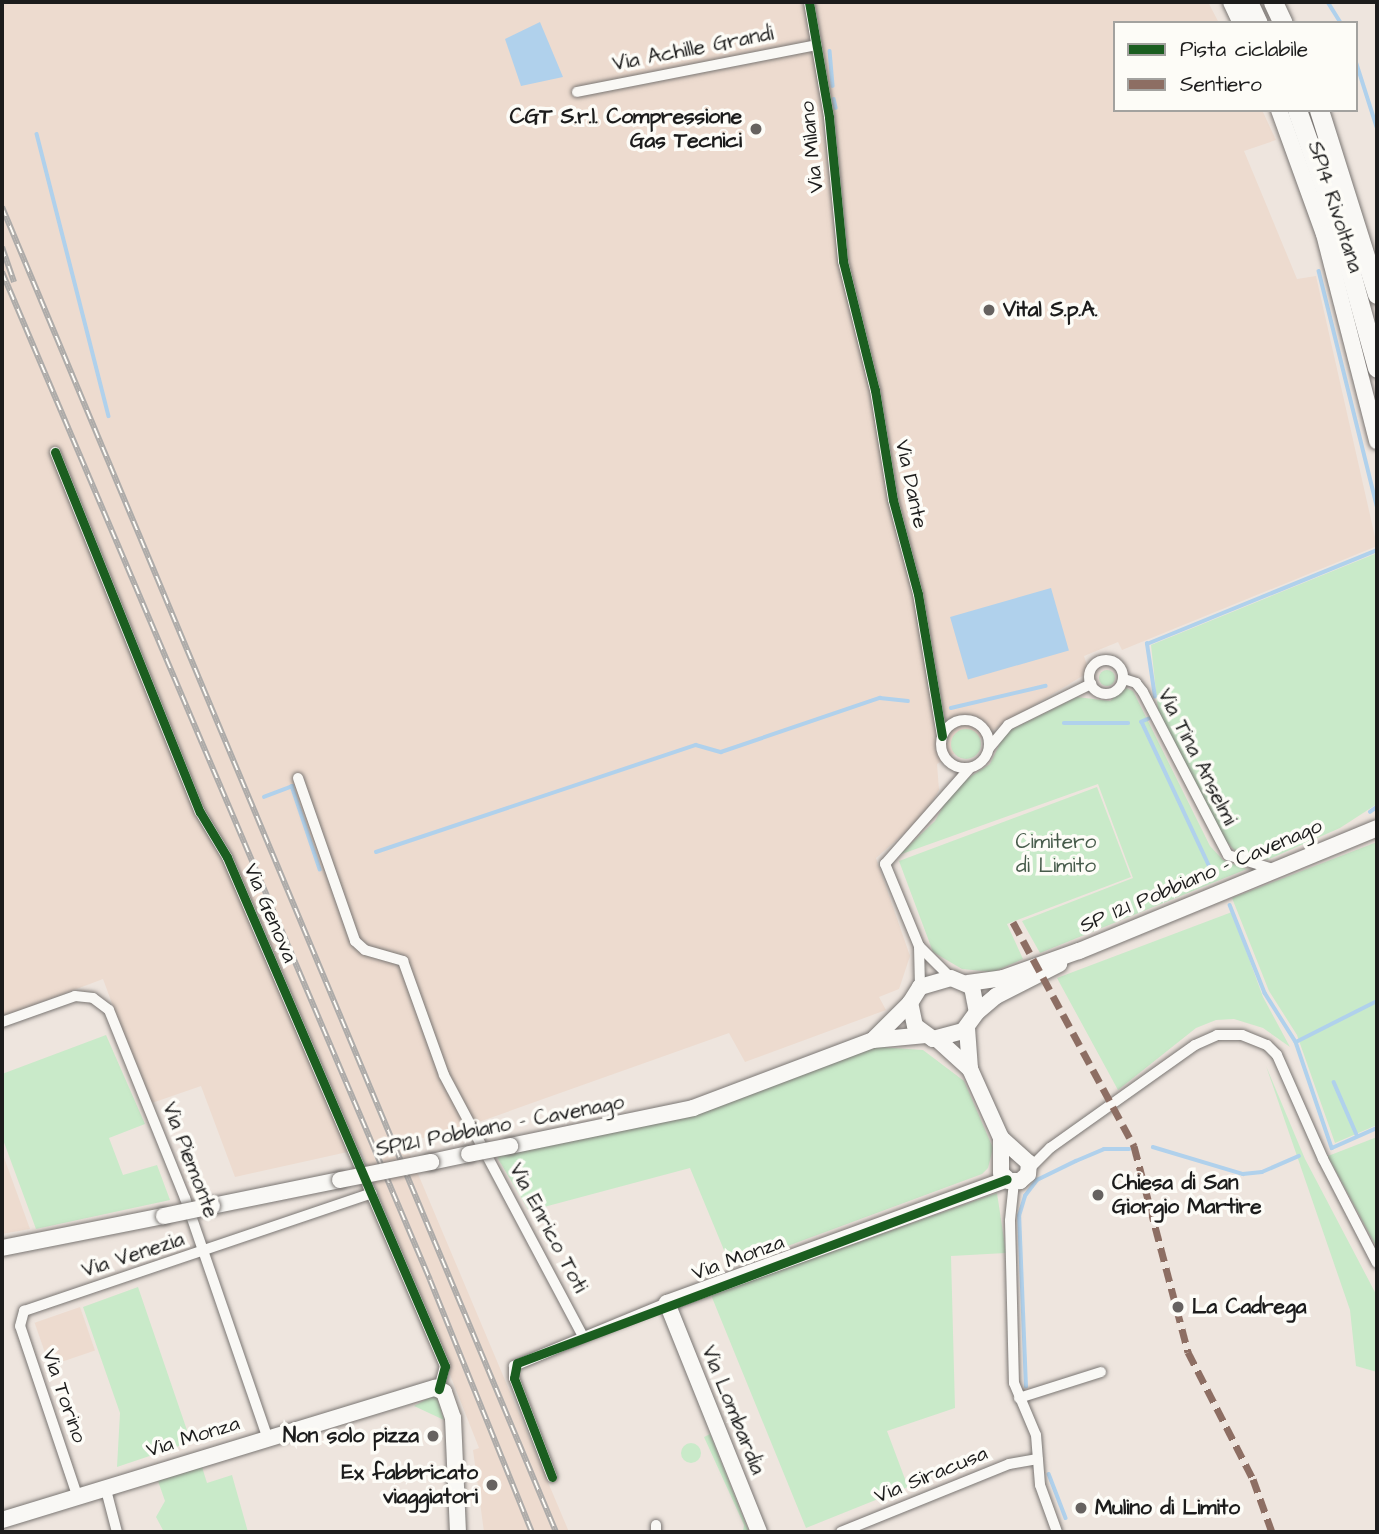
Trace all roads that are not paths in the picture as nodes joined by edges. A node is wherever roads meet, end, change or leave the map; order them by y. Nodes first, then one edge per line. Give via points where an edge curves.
1 (809, 2) edge
2 (1231, 2) edge
3 (1248, 2) edge
4 (1273, 2) edge
5 (1240, 21) edge
6 (1257, 21) edge
7 (1282, 21) edge
8 (816, 44) junction
9 (576, 92) dead end
10 (1280, 112) edge
11 (1298, 112) edge
12 (1320, 112) edge
13 (849, 288) joint
14 (1377, 294) edge
15 (1377, 368) edge
16 (1377, 441) edge
17 (55, 452) dead end
18 (1124, 679) junction
19 (1091, 684) junction
20 (932, 689) junction
21 (957, 721) junction
22 (981, 725) junction
23 (1008, 725) junction
24 (942, 736) junction
25 (989, 748) junction
26 (949, 762) junction
27 (970, 768) junction
28 (298, 778) dead end
29 (948, 789) junction
30 (1377, 818) edge
31 (1377, 828) edge
32 (1340, 839) junction
33 (1273, 869) junction
34 (919, 946) junction
35 (1079, 951) junction
36 (951, 978) junction
37 (968, 983) junction
38 (920, 988) junction
39 (910, 1003) junction
40 (977, 1012) junction
41 (2, 1022) edge
42 (967, 1028) junction
43 (931, 1037) junction
44 (873, 1040) junction
45 (971, 1069) junction
46 (1013, 1167) junction
47 (372, 1194) junction
48 (2, 1248) edge
49 (204, 1251) junction
50 (1377, 1263) edge
51 (667, 1303) junction
52 (24, 1311) joint
53 (583, 1336) junction
54 (1101, 1371) dead end
55 (439, 1389) junction
56 (1019, 1398) junction
57 (267, 1436) junction
58 (1038, 1459) junction
59 (552, 1477) dead end
60 (105, 1486) junction
61 (77, 1495) junction
62 (2, 1520) edge
63 (117, 1532) edge
64 (458, 1532) edge
65 (759, 1532) edge
66 (841, 1532) edge
67 (1057, 1532) edge

1 - 8 street, Via Milano
2 - 5 main road
3 - 6 highway
4 - 7 highway
8 - 9 street, Via Achille Grandi
8 - 13 street, Via Milano
10 - 16 main road, SP14 Rivoltana via 1324,234
11 - 15 highway via 1338,226
12 - 14 highway
13 - 20 street, Via Dante via 876,397 893,500 920,603
17 - 47 street, Via Genova via 200,813 227,857
18 - 19 street via 1110,694
18 - 19 street, Via Tina Anselmi via 1117,664 1102,661 1091,671
18 - 33 street, Via Tina Anselmi via 1140,686 1223,848 1243,862
19 - 23 street, Via Tina Anselmi
20 - 21 street via 944,711
20 - 24 street, Via Dante
21 - 22 street
21 - 24 street
22 - 23 street, Via Tina Anselmi
22 - 25 street
23 - 25 street, Via Tina Anselmi
24 - 26 street via 941,749
25 - 27 street via 984,760
26 - 27 street
26 - 29 street
27 - 29 street
28 - 53 street, Via Enrico Toti via 355,941 367,951 403,961 443,1074
29 - 34 street via 927,821 885,864
30 - 32 main road, SP 121 Pobbiano - Cavenago
31 - 32 main road, SP 121 Pobbiano - Cavenago
32 - 33 main road, SP 121 Pobbiano - Cavenago
33 - 35 main road, SP 121 Pobbiano - Cavenago
34 - 36 street
34 - 38 street
35 - 37 main road via 1003,978
35 - 40 main road via 996,996
36 - 37 main road
36 - 38 main road
37 - 40 main road
38 - 39 main road
39 - 43 main road via 912,1022
39 - 44 main road, SP121 Pobbiano - Cavenago
40 - 42 main road
41 - 49 street, Via Piemonte via 75,996 93,998 109,1010
42 - 43 main road
42 - 45 main road
43 - 44 main road, SP121 Pobbiano - Cavenago
43 - 45 main road
44 - 48 main road, SP121 Pobbiano - Cavenago, bridge via 708,1104
45 - 46 main road
46 - 50 street, Via Monza via 1050,1148 1212,1036 1237,1033 1267,1045 1279,1060 1322,1159
46 - 51 main road, Via Monza via 989,1184
46 - 56 street via 1014,1379
47 - 49 street, Via Venezia
47 - 55 street, Via Genova via 445,1366
49 - 52 street, Via Venezia
49 - 57 street, Via Piemonte
51 - 53 street, Via Monza
51 - 65 main road, Via Lombardia
52 - 61 street, Via Torino via 20,1326
53 - 59 street, Via Monza via 517,1363 514,1378
54 - 56 street
55 - 57 main road, Via Monza
55 - 64 main road via 453,1418
56 - 58 street via 1036,1435
57 - 60 main road, Via Monza
58 - 66 street, Via Siracusa via 1009,1464
58 - 67 street via 1042,1494
60 - 61 main road, Via Monza
60 - 63 street
61 - 62 main road, Via Monza

